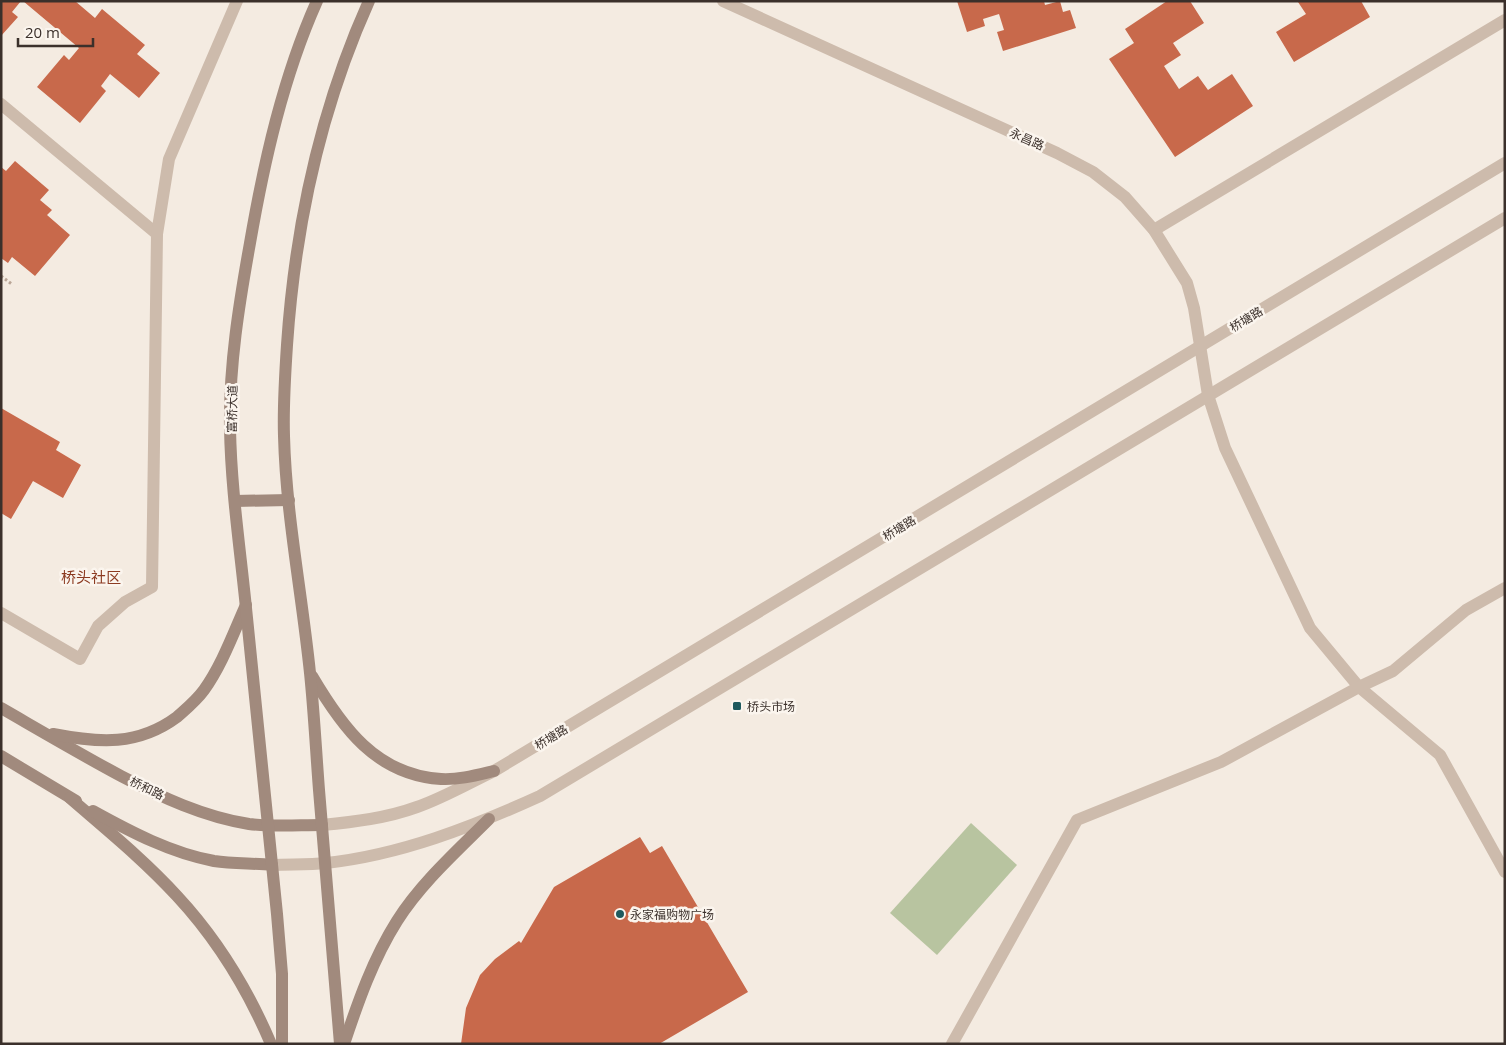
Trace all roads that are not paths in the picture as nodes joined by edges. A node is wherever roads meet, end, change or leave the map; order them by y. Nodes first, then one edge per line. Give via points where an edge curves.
1 (237, 1) edge
2 (317, 1) edge
3 (369, 1) edge
4 (723, 1) edge
5 (1505, 20) edge
6 (1, 104) edge
7 (1505, 163) edge
8 (1505, 218) edge
9 (1154, 230) junction
10 (157, 234) junction
11 (1200, 347) junction
12 (1208, 395) junction
13 (289, 500) junction
14 (235, 501) junction
15 (1505, 588) edge
16 (246, 605) junction
17 (1, 613) edge
18 (310, 674) junction
19 (1359, 687) junction
20 (1, 708) edge
21 (42, 732) junction
22 (1, 756) edge
23 (494, 771) junction
24 (70, 798) junction
25 (489, 819) junction
26 (322, 824) junction
27 (268, 826) junction
28 (325, 863) junction
29 (272, 865) junction
30 (1505, 872) edge
31 (271, 1044) edge
32 (282, 1044) edge
33 (340, 1044) edge
34 (344, 1044) edge
35 (952, 1044) edge

1 - 10 street via 169,159
2 - 14 main road, 富桥大道 via 288,80 269,146 241,290 233,356 230,427
3 - 13 main road via 332,97 313,164 299,238 285,374 284,435
4 - 9 street, 永昌路 via 1058,153 1093,172 1124,196
5 - 9 street
6 - 10 street
7 - 11 street, 桥塘路
8 - 12 street
9 - 11 street, 永昌路 via 1187,283
10 - 17 street via 152,587 125,602 98,626 80,659
11 - 12 street, 永昌路
11 - 23 street, 桥塘路
12 - 19 street, 永昌路 via 1225,448 1310,628
12 - 25 street via 540,796
13 - 14 main road
13 - 18 main road
14 - 16 main road, 富桥大道
15 - 19 street via 1466,610 1393,671
16 - 21 main road via 204,691 168,724 143,736 117,741 82,740
16 - 27 main road, 富桥大道
18 - 23 main road via 350,733 368,751 391,766 416,776 442,779 466,778
18 - 26 main road
19 - 30 street, 永昌路 via 1440,755
19 - 35 street via 1221,762 1077,820
20 - 21 main road, 桥和路
21 - 27 main road, 桥和路 via 183,806 248,824
22 - 24 main road
23 - 26 street, 桥塘路 via 417,807 379,817
24 - 29 main road via 129,831 185,854 216,861
24 - 31 main road via 141,860 212,938 238,977
25 - 28 street via 388,852
25 - 34 main road via 421,888 396,922 364,985
26 - 27 main road, 桥塘路
26 - 28 main road
27 - 29 main road
28 - 29 street
28 - 33 main road
29 - 32 main road via 282,974

